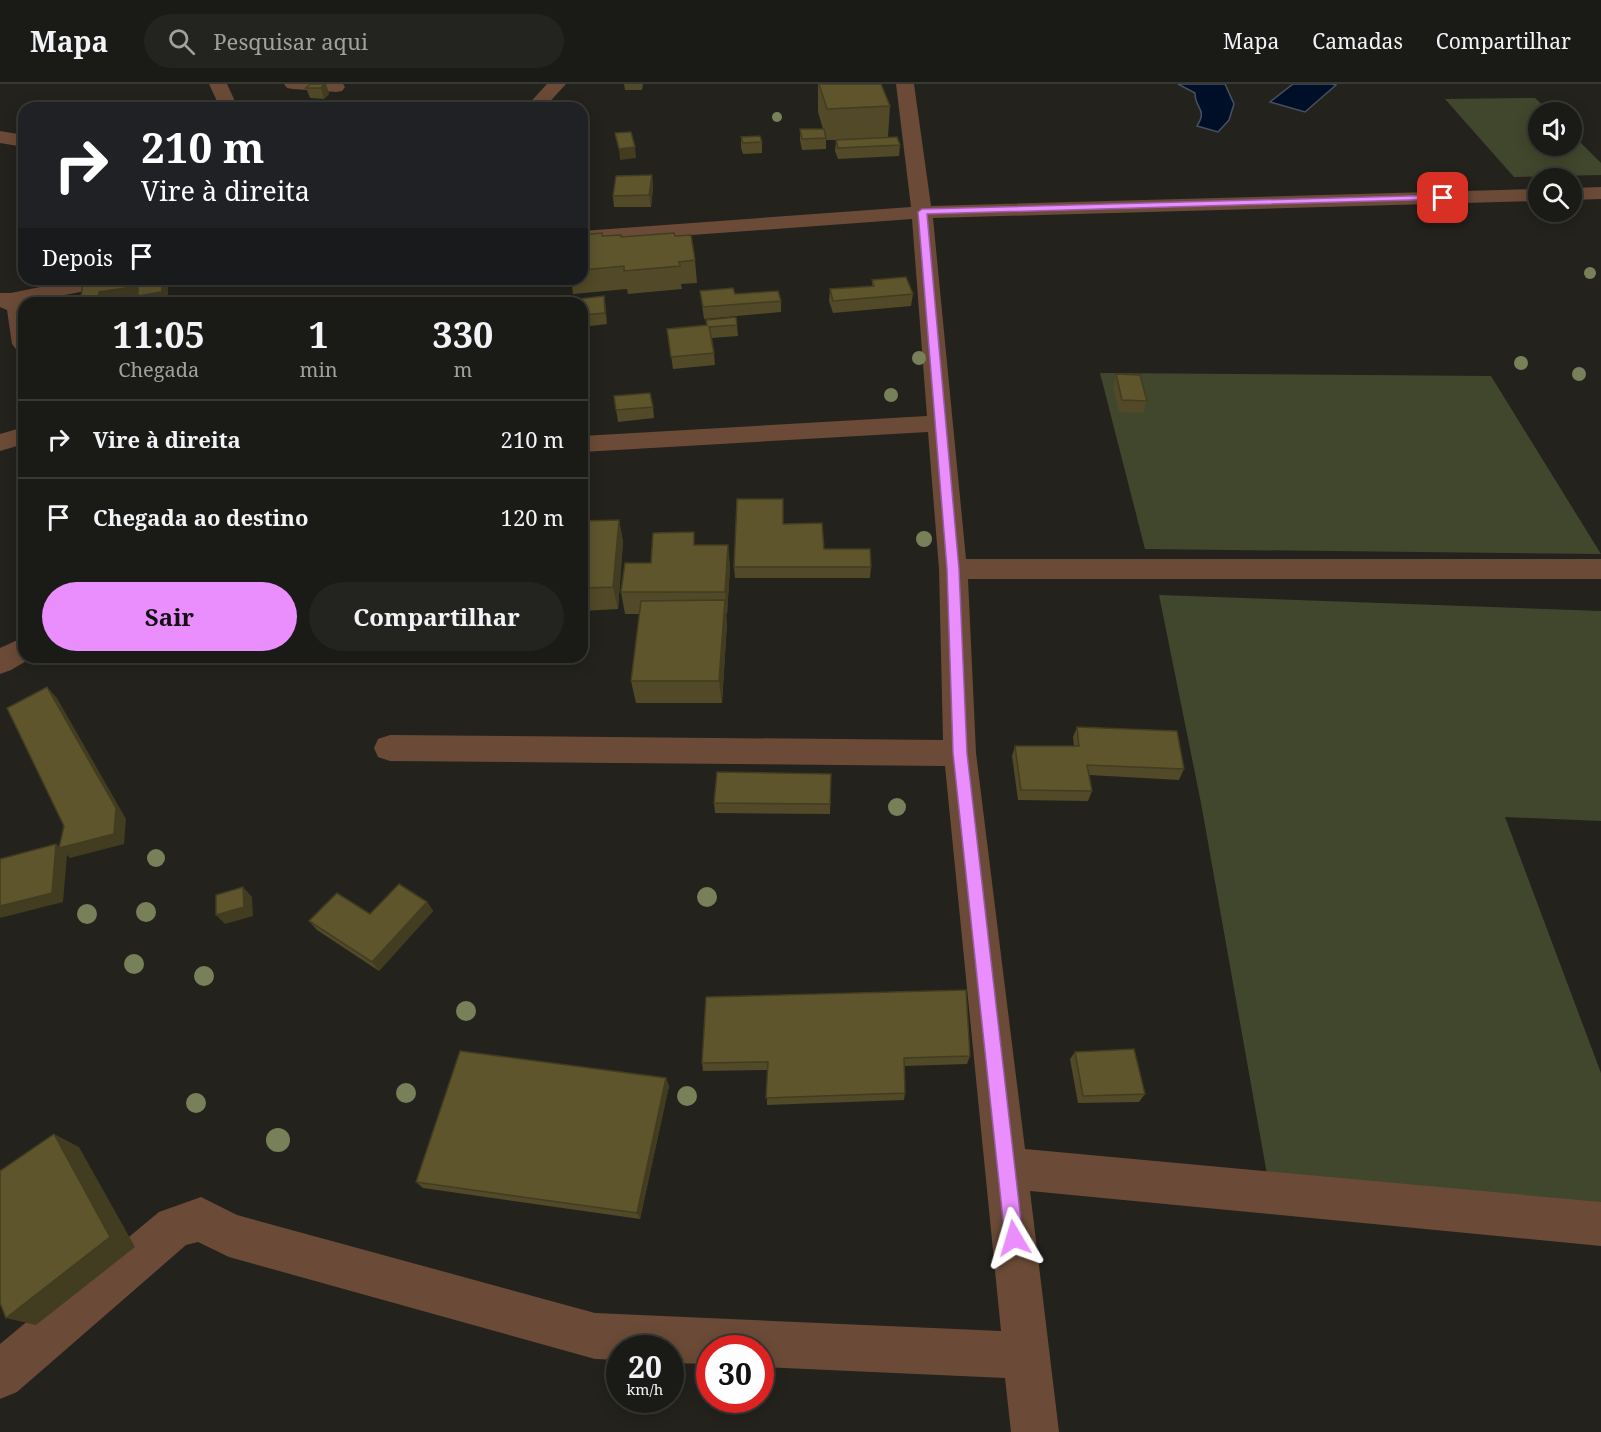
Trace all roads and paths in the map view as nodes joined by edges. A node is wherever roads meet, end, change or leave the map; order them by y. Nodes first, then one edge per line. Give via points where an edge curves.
1 (218, 84) edge
2 (294, 84) edge
3 (557, 84) edge
4 (905, 84) edge
5 (336, 87) dead end
6 (225, 102) edge
7 (540, 102) edge
8 (0, 137) edge
9 (18, 140) edge
10 (1601, 193) edge
11 (1582, 194) edge
12 (1528, 195) edge
13 (922, 212) junction
14 (588, 237) edge
15 (81, 285) edge
16 (20, 297) edge
17 (5, 300) edge
18 (18, 309) edge
19 (940, 423) junction
20 (18, 437) edge
21 (0, 443) edge
22 (588, 444) edge
23 (953, 569) junction
24 (1601, 569) edge
25 (18, 652) edge
26 (0, 662) edge
27 (390, 748) dead end
28 (960, 753) junction
29 (1006, 1168) junction
30 (1601, 1224) edge
31 (1028, 1356) junction
32 (0, 1375) edge
33 (1035, 1432) edge

1 - 6 street
2 - 5 street
3 - 7 street
4 - 13 street
8 - 9 street
10 - 11 street
12 - 13 street
13 - 14 street
13 - 19 street
15 - 16 street
17 - 18 street
19 - 22 street
19 - 23 street
20 - 21 street
23 - 24 street
23 - 28 street
25 - 26 street
27 - 28 street
28 - 29 street
29 - 30 street
29 - 31 street
31 - 32 street via 595,1336 229,1236 201,1219 174,1227
31 - 33 street

